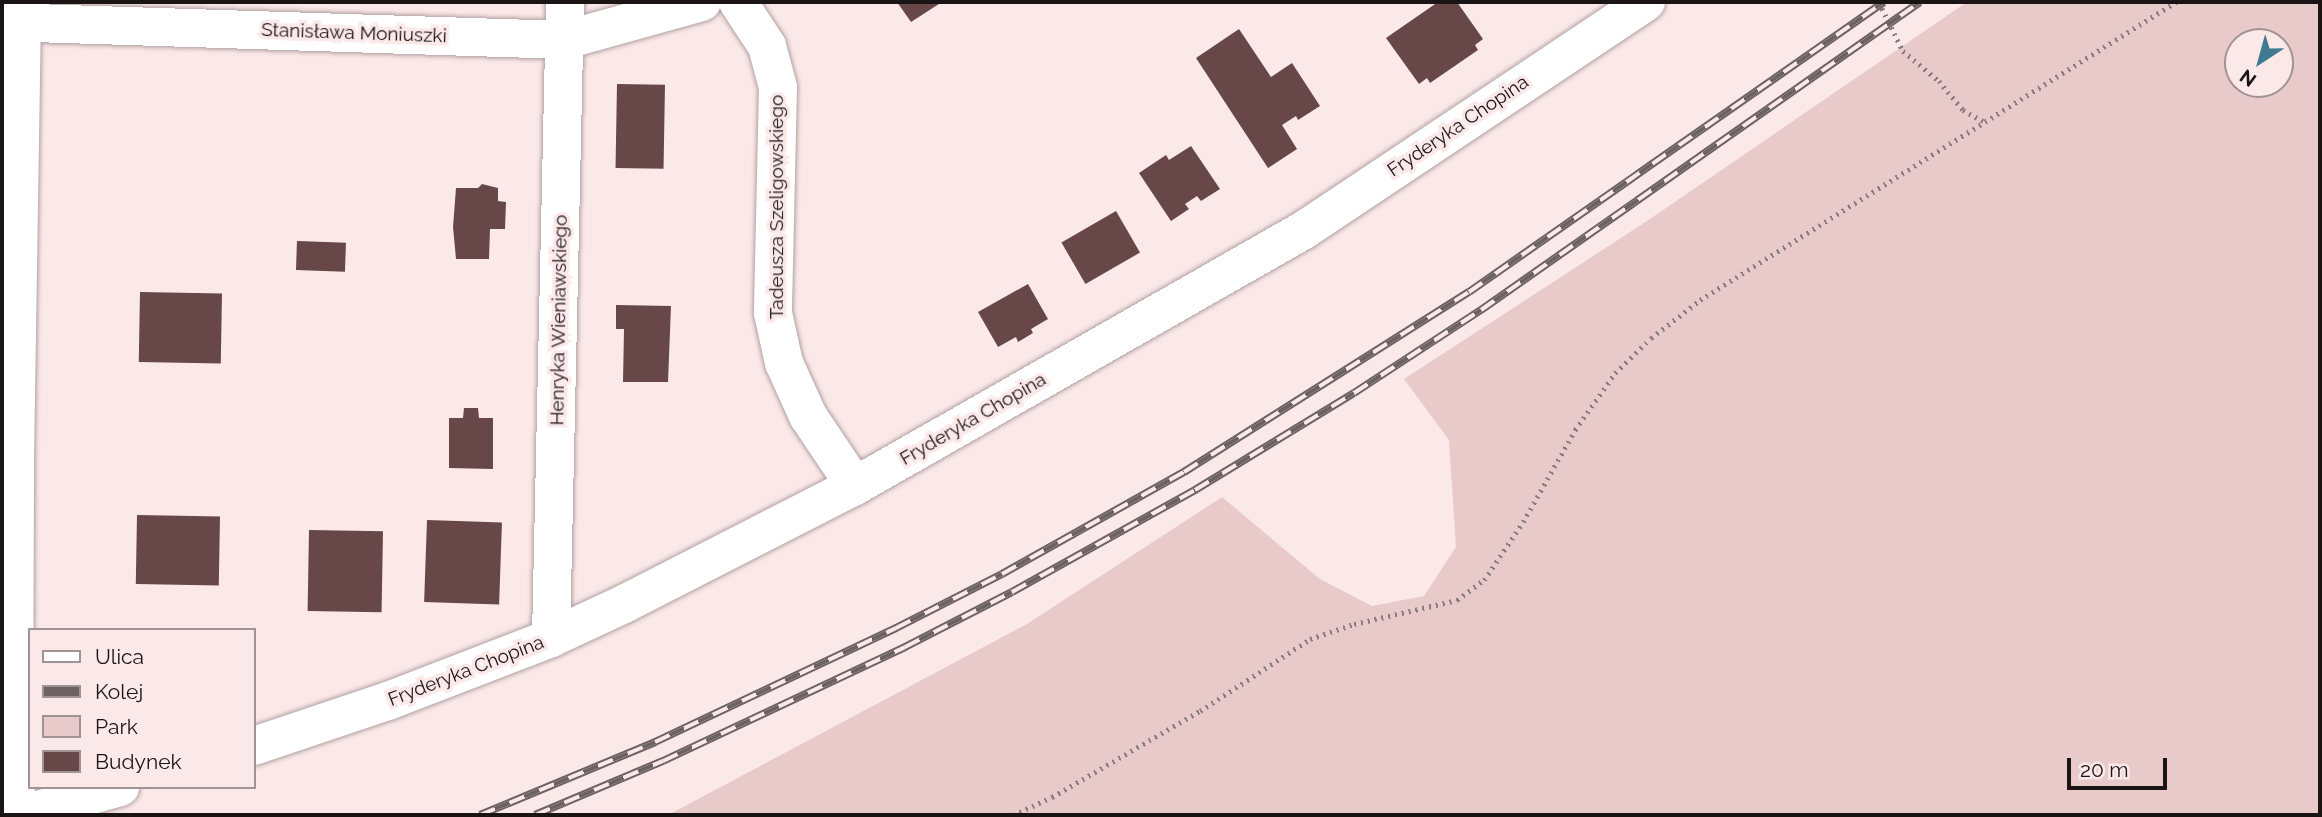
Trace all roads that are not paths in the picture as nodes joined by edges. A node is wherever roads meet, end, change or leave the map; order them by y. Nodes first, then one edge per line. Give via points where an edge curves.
1 (565, 2) edge
2 (702, 2) edge
3 (738, 2) edge
4 (1646, 2) edge
5 (15, 15) edge
6 (565, 40) junction
7 (8, 460) edge
8 (855, 486) junction
9 (551, 638) junction
10 (256, 745) edge
11 (113, 789) edge
12 (19, 815) edge

1 - 6 street, Henryka Wieniawskiego
2 - 6 street, Stanisława Moniuszki
3 - 8 street, Tadeusza Szeligowskiego via 766,46 779,87 773,313 784,363 807,416
4 - 8 street, Fryderyka Chopina via 1304,230
5 - 6 street, Stanisława Moniuszki
5 - 7 street
6 - 9 street, Henryka Wieniawskiego
7 - 12 street
8 - 9 street, Fryderyka Chopina
9 - 10 street, Fryderyka Chopina
11 - 12 street

